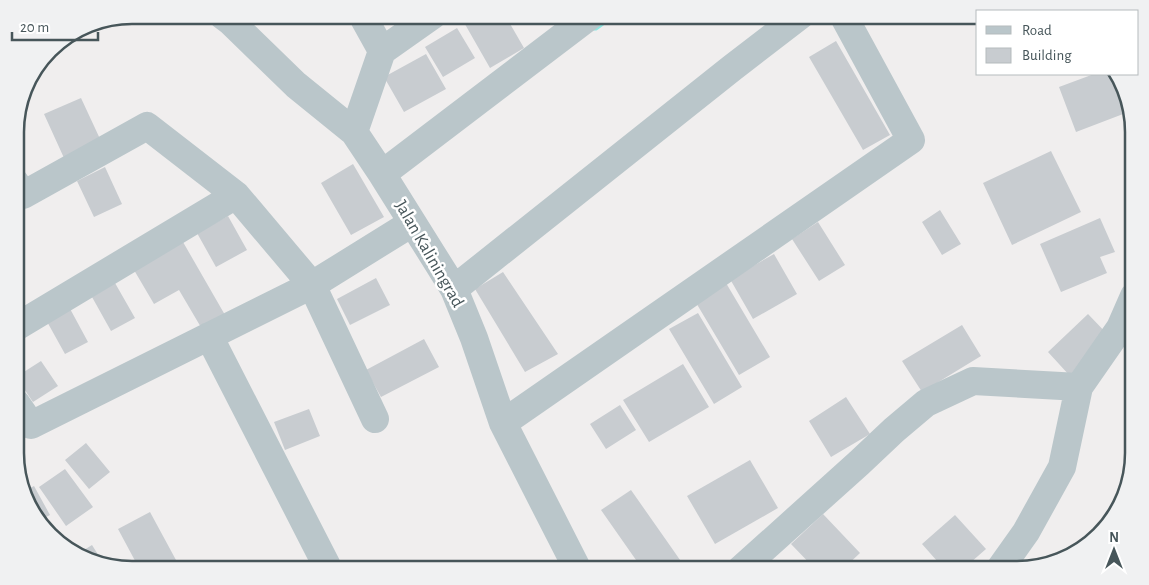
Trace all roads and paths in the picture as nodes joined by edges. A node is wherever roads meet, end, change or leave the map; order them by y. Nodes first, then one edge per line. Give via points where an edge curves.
1 (233, 24) edge
2 (367, 24) edge
3 (420, 24) edge
4 (579, 24) edge
5 (790, 24) edge
6 (848, 24) edge
7 (382, 51) junction
8 (354, 132) junction
9 (382, 174) junction
10 (24, 194) edge
11 (236, 195) junction
12 (412, 223) junction
13 (312, 285) junction
14 (454, 289) junction
15 (1125, 317) edge
16 (24, 322) edge
17 (209, 336) junction
18 (1079, 387) junction
19 (24, 415) edge
20 (375, 419) dead end
21 (502, 423) junction
22 (323, 561) edge
23 (573, 561) edge
24 (750, 561) edge
25 (1005, 561) edge

1 - 8 street, Jalan Kaliningrad via 296,85
2 - 7 street
3 - 7 street
4 - 9 street
5 - 14 street
6 - 21 street via 911,140
7 - 8 street
8 - 9 street, Jalan Kaliningrad
9 - 12 street, Jalan Kaliningrad
10 - 11 street via 146,126
11 - 13 street
11 - 16 street
12 - 13 street
12 - 14 street, Jalan Kaliningrad
13 - 17 street
13 - 20 street
14 - 21 street, Jalan Kaliningrad
15 - 18 street
17 - 19 street via 31,425
17 - 22 street
18 - 24 street via 973,381 926,403
18 - 25 street via 1062,467 1026,532
21 - 23 street, Jalan Kaliningrad

